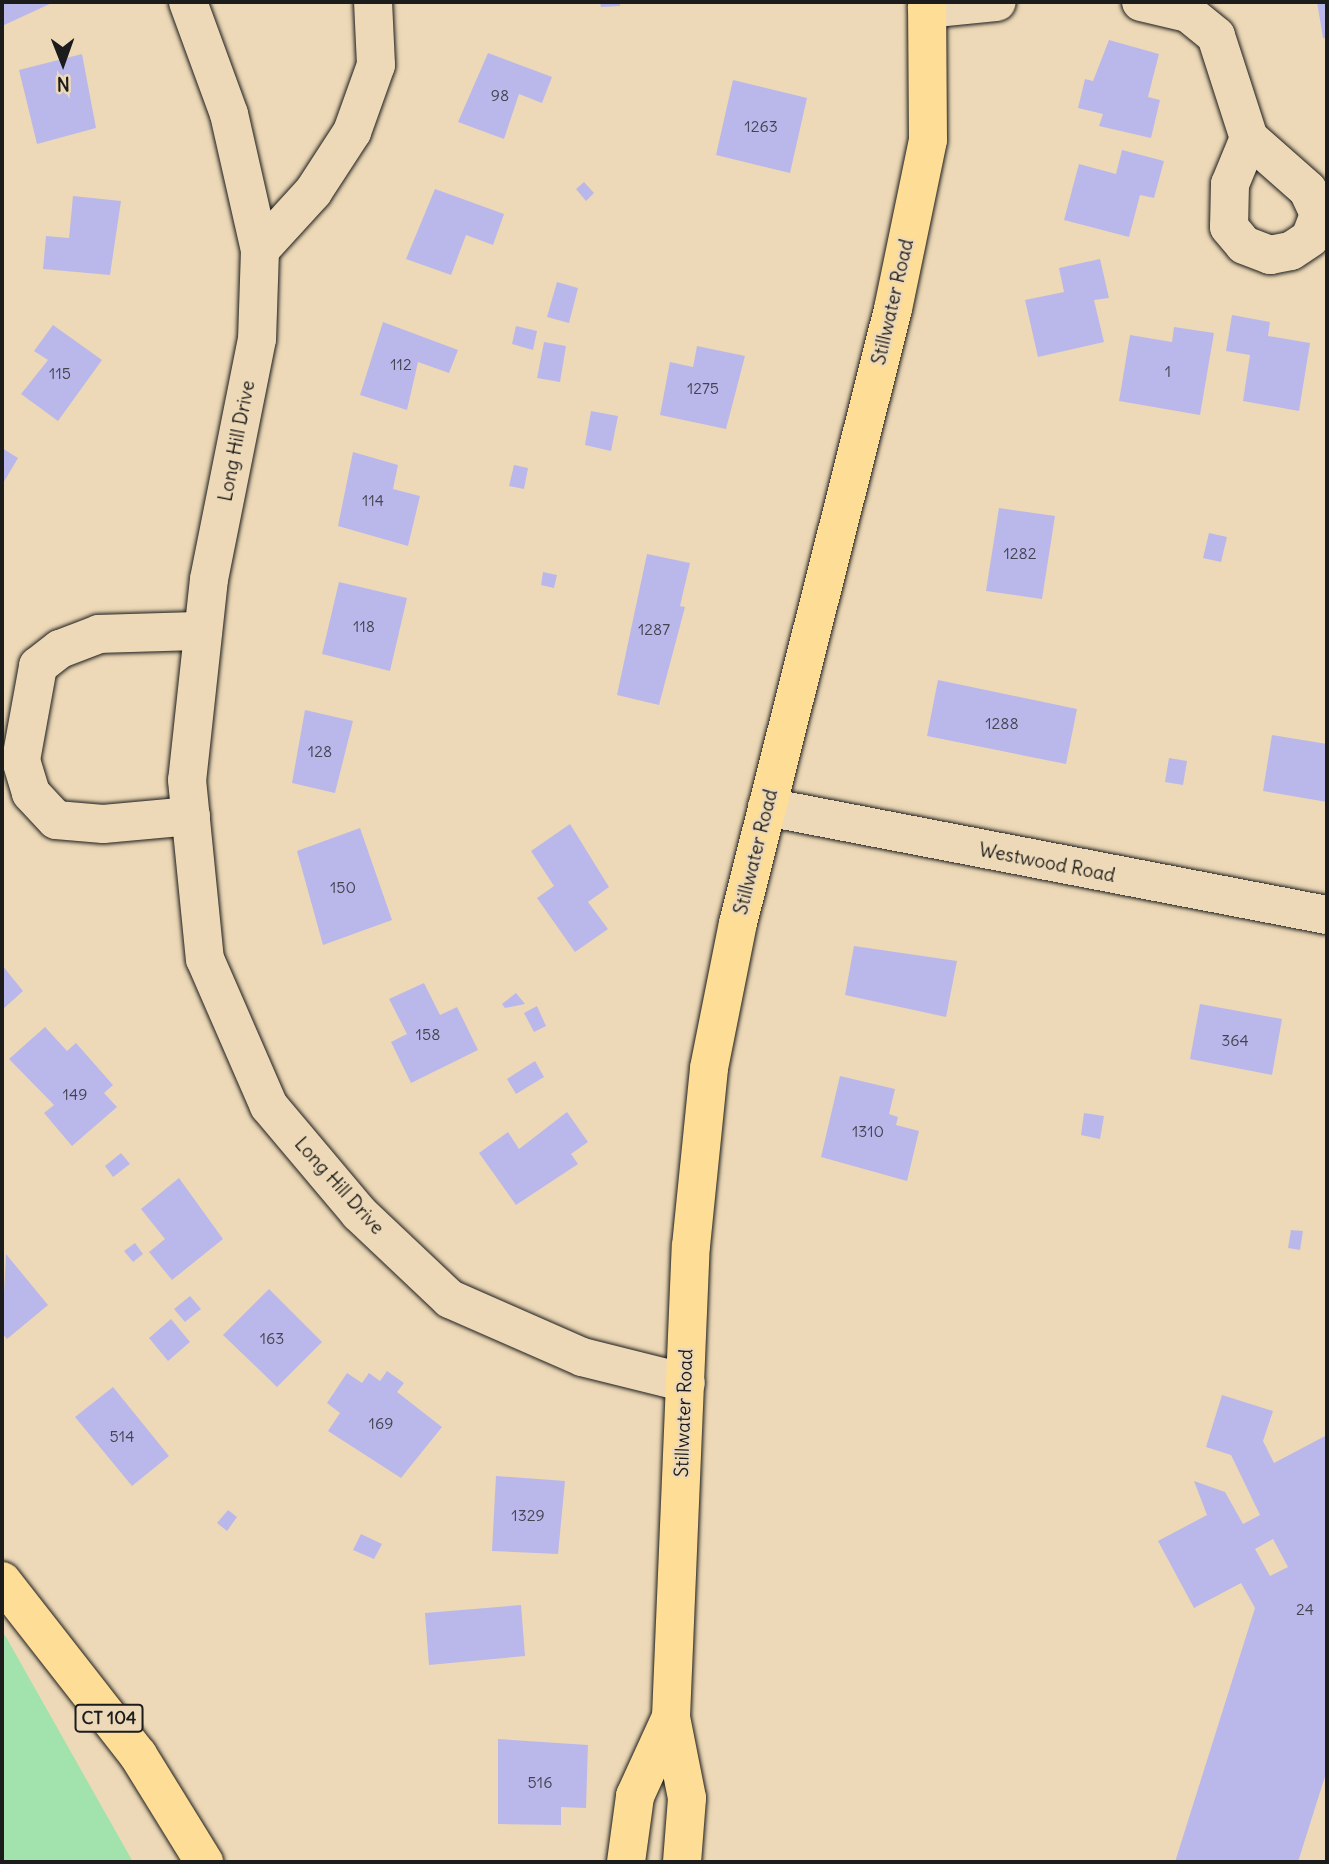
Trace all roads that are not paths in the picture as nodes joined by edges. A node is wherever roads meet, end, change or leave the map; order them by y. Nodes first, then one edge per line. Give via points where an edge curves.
1 (188, 2) edge
2 (373, 2) edge
3 (997, 2) edge
4 (1141, 2) edge
5 (927, 5) edge
6 (1249, 138) dead end
7 (260, 250) junction
8 (203, 631) junction
9 (767, 807) junction
10 (191, 816) junction
11 (1327, 915) edge
12 (685, 1384) junction
13 (2, 1581) edge
14 (671, 1717) junction
15 (204, 1862) edge
16 (626, 1862) edge
17 (682, 1862) edge

1 - 7 street, Long Hill Drive via 229,114
2 - 7 street via 376,65 352,132 313,192
3 - 5 street
4 - 6 street via 1188,13 1216,36
5 - 9 main road, Stillwater Road via 928,140 893,309
7 - 8 street, Long Hill Drive via 257,339
8 - 10 street, Long Hill Drive via 187,780
8 - 10 street via 99,634 60,649 38,666 21,760 31,793 56,820 103,824
9 - 11 street, Westwood Road
9 - 12 main road, Stillwater Road via 709,1068 691,1246
10 - 12 street, Long Hill Drive via 205,959 269,1106 359,1213 450,1299 582,1357
12 - 14 main road, Stillwater Road
13 - 15 main road, CT 104 via 138,1755
14 - 16 main road, Stillwater Road via 635,1796
14 - 17 main road, Stillwater Road via 687,1798

